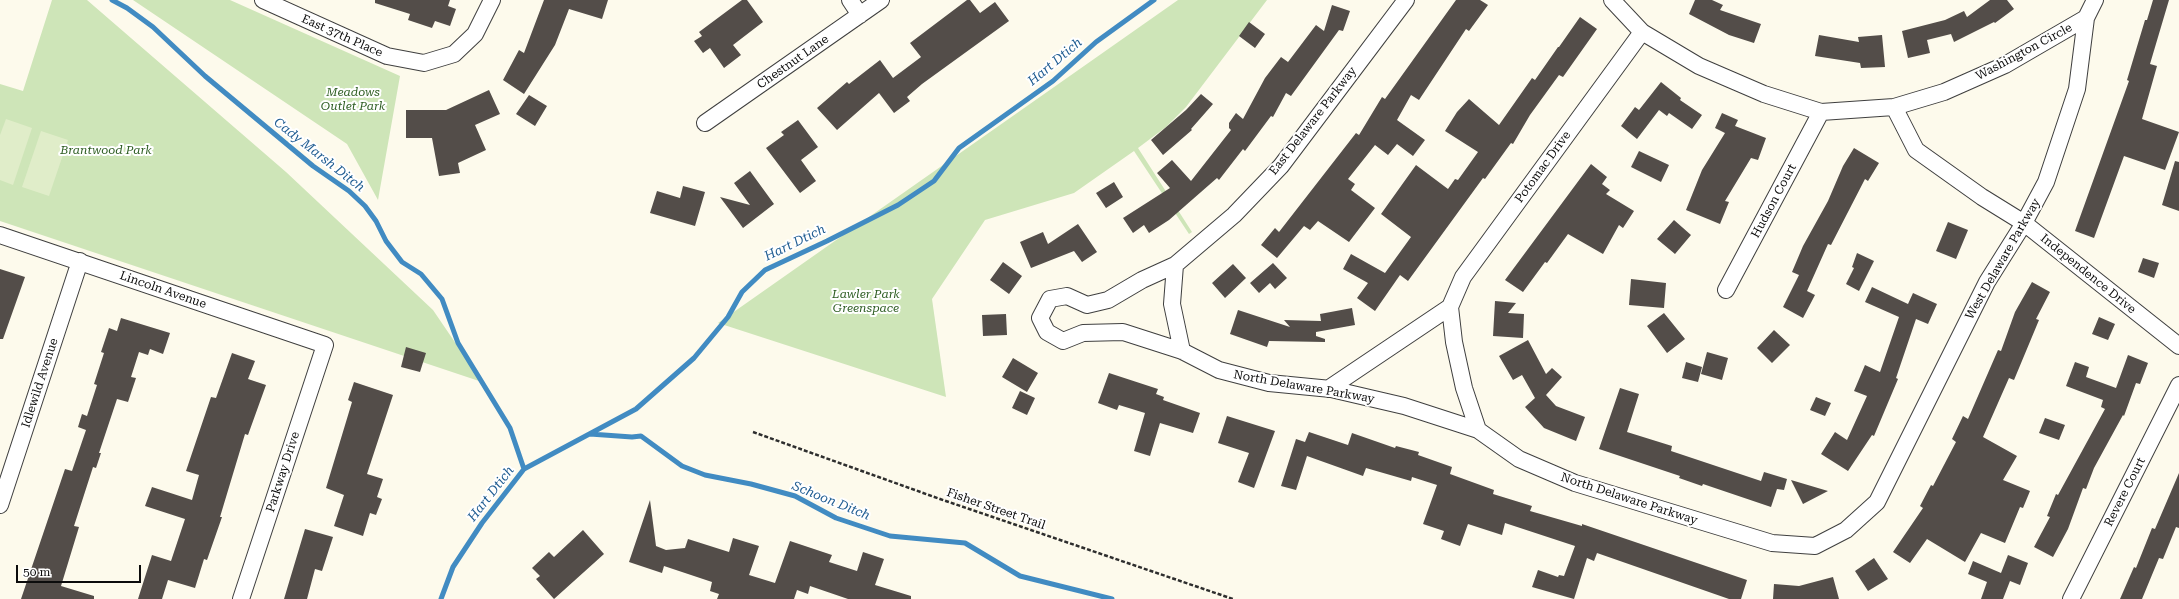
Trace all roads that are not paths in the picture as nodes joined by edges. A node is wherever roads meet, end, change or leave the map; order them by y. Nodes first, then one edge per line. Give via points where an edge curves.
1 (263, 0) edge
2 (492, 0) edge
3 (850, 0) edge
4 (881, 0) edge
5 (1406, 0) edge
6 (1612, 0) edge
7 (2095, 0) edge
8 (860, 15) junction
9 (2086, 18) junction
10 (1642, 32) junction
11 (1894, 108) junction
12 (1821, 112) junction
13 (705, 123) dead end
14 (2024, 223) junction
15 (0, 235) edge
16 (80, 262) junction
17 (1175, 265) junction
18 (1726, 290) dead end
19 (1450, 307) junction
20 (1063, 341) joint
21 (325, 345) joint
22 (2179, 346) edge
23 (1182, 351) junction
24 (2179, 385) edge
25 (1328, 389) junction
26 (1478, 430) junction
27 (0, 505) edge
28 (1814, 546) joint
29 (241, 599) edge
30 (2071, 599) edge

1 - 2 street, East 37th Place via 387,56 424,63 454,54 475,34
3 - 8 street
4 - 8 street, Chestnut Lane
5 - 17 street, East Delaware Parkway via 1281,166 1234,215
6 - 10 street, Washington Circle
7 - 9 street, West Delaware Parkway
8 - 13 street, Chestnut Lane
9 - 11 street, Washington Circle via 2005,65 1944,92
9 - 14 street, West Delaware Parkway via 2077,89 2046,182
10 - 12 street, Washington Circle via 1699,66 1764,94
10 - 19 street, Potomac Drive via 1462,277
11 - 12 street, Washington Circle
11 - 14 street, Independence Drive via 1916,150
12 - 18 street, Hudson Court
14 - 22 street, Independence Drive
14 - 28 street, West Delaware Parkway via 1987,282 1877,502 1846,530
15 - 16 street, Lincoln Avenue
16 - 21 street, Lincoln Avenue
16 - 27 street, Idlewild Avenue
17 - 20 street, East Delaware Parkway via 1108,300 1087,305 1067,296 1050,300 1040,318 1047,332
17 - 23 street via 1172,304
19 - 25 street
19 - 26 street, Potomac Drive via 1454,342 1464,388
20 - 23 street, North Delaware Parkway via 1083,333 1123,332
21 - 29 street, Parkway Drive
23 - 25 street, North Delaware Parkway via 1219,370 1269,383
24 - 30 street, Revere Court
25 - 26 street, North Delaware Parkway via 1404,406
26 - 28 street, North Delaware Parkway via 1519,459 1575,483 1772,543

